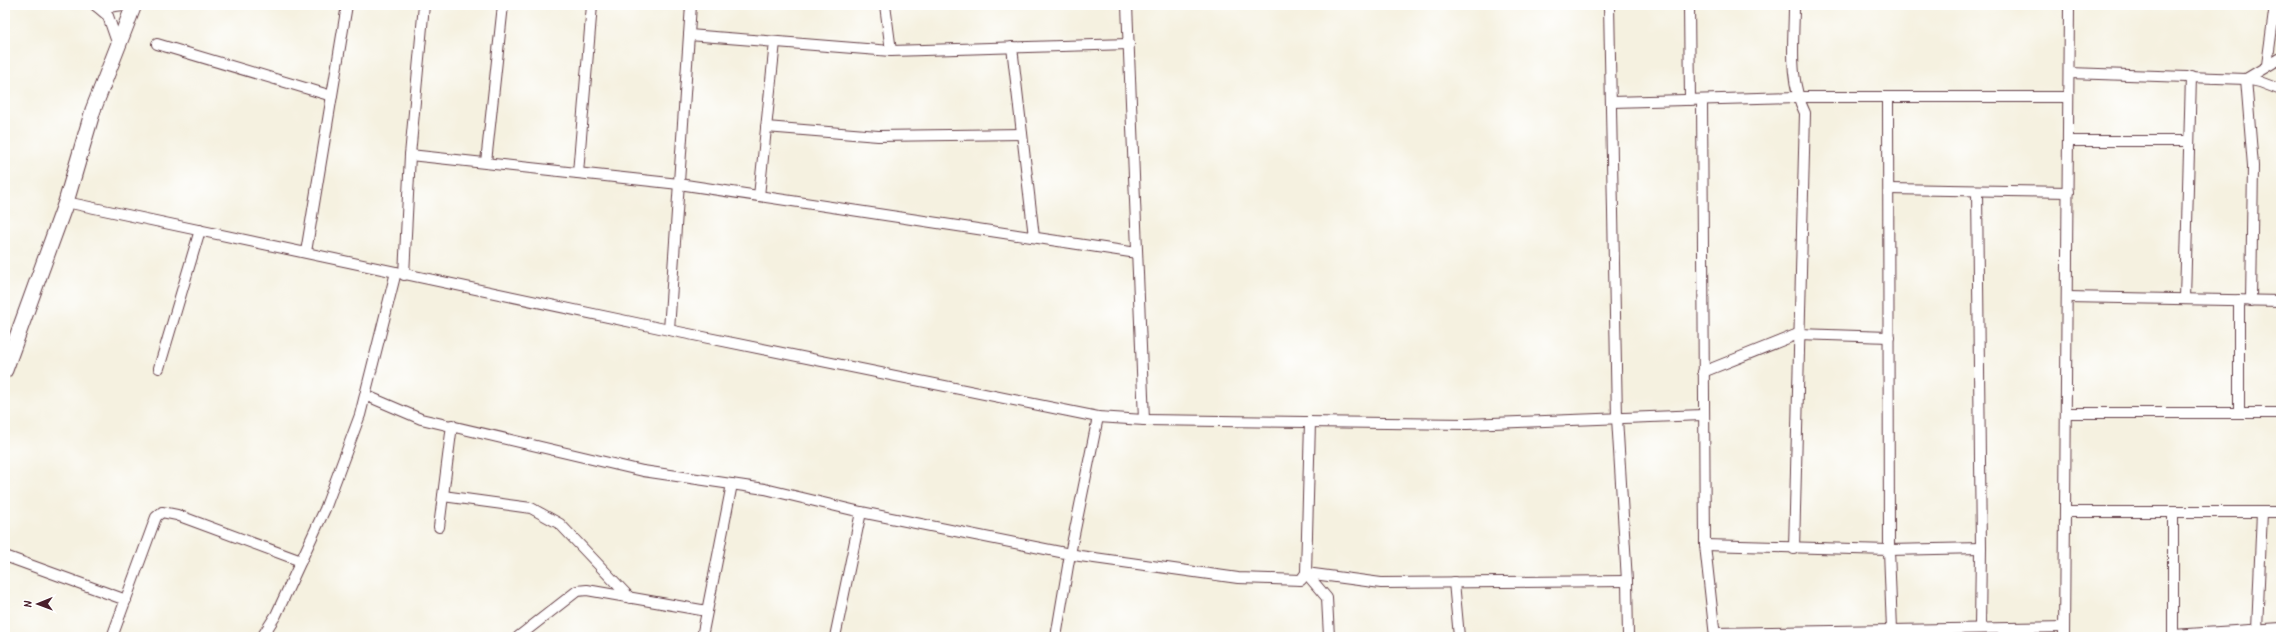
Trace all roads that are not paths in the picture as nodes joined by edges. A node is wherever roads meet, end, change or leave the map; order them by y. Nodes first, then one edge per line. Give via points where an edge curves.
1 (95, 5) edge
2 (123, 5) edge
3 (134, 5) edge
4 (347, 5) edge
5 (424, 5) edge
6 (503, 5) edge
7 (592, 5) edge
8 (691, 5) edge
9 (885, 5) edge
10 (1127, 5) edge
11 (1609, 5) edge
12 (1689, 5) edge
13 (1794, 5) edge
14 (2069, 5) edge
15 (2275, 5) edge
16 (689, 35) junction
17 (775, 42) junction
18 (157, 44) dead end
19 (1129, 44) junction
20 (118, 45) junction
21 (1012, 47) junction
22 (891, 51) junction
23 (2281, 58) edge
24 (2267, 65) junction
25 (2069, 73) junction
26 (2191, 76) junction
27 (2246, 79) junction
28 (2281, 90) edge
29 (332, 96) junction
30 (1797, 96) junction
31 (2068, 97) junction
32 (1888, 98) junction
33 (1690, 100) junction
34 (1702, 100) junction
35 (1612, 102) junction
36 (766, 128) junction
37 (1022, 134) junction
38 (2068, 141) junction
39 (2190, 141) junction
40 (410, 155) junction
41 (486, 162) junction
42 (578, 173) junction
43 (679, 184) junction
44 (1889, 189) junction
45 (1977, 191) junction
46 (2068, 192) junction
47 (759, 196) junction
48 (66, 202) junction
49 (200, 230) junction
50 (1034, 237) junction
51 (306, 252) junction
52 (1137, 253) junction
53 (400, 274) junction
54 (2067, 297) junction
55 (2185, 299) junction
56 (2239, 300) junction
57 (2250, 300) junction
58 (2281, 301) edge
59 (669, 330) junction
60 (1798, 334) junction
61 (1889, 337) junction
62 (159, 368) dead end
63 (5, 370) edge
64 (1703, 372) junction
65 (365, 395) junction
66 (2066, 413) junction
67 (2239, 413) junction
68 (2281, 413) edge
69 (1703, 415) junction
70 (1098, 417) junction
71 (1617, 418) junction
72 (1144, 420) junction
73 (1310, 422) junction
74 (452, 425) junction
75 (732, 484) junction
76 (443, 496) junction
77 (862, 512) junction
78 (2065, 512) junction
79 (2173, 512) junction
80 (2262, 512) junction
81 (2281, 512) edge
82 (439, 526) dead end
83 (1705, 545) junction
84 (1981, 548) junction
85 (1794, 549) junction
86 (1889, 550) junction
87 (1070, 554) junction
88 (5, 556) edge
89 (301, 561) junction
90 (1306, 573) junction
91 (1627, 581) junction
92 (1454, 582) junction
93 (630, 598) junction
94 (126, 600) junction
95 (707, 611) junction
96 (1980, 628) junction
97 (1892, 630) junction
98 (2258, 630) junction
99 (2277, 631) edge
100 (2064, 632) edge
101 (1811, 634) edge
102 (1715, 635) edge
103 (2173, 636) edge
104 (112, 637) edge
105 (262, 637) edge
106 (518, 637) edge
107 (702, 637) edge
108 (835, 637) edge
109 (1056, 637) edge
110 (1329, 637) edge
111 (1459, 637) edge
112 (1628, 637) edge

1 - 2 street via 100,8
1 - 20 street via 108,16
3 - 20 main road
4 - 29 street
5 - 40 street
6 - 41 street
7 - 42 street
8 - 16 street
9 - 22 street
10 - 19 street
11 - 35 street
12 - 33 street
13 - 30 street via 1793,79
14 - 25 street
15 - 24 street
16 - 17 street
16 - 43 street
17 - 22 street
17 - 36 street
18 - 29 street
19 - 21 street
19 - 52 street
20 - 48 main road via 93,110
21 - 22 street
21 - 37 street
23 - 24 street
24 - 27 street
25 - 26 street
25 - 31 street
26 - 27 street
26 - 39 street
27 - 28 street
27 - 57 street via 2253,166
29 - 51 street
30 - 32 street
30 - 34 street
30 - 60 street via 1805,113
31 - 32 street
31 - 38 street
32 - 44 street
33 - 34 street
33 - 35 street
34 - 64 street
35 - 71 street
36 - 37 street via 878,136
36 - 47 street
37 - 50 street
38 - 39 street
38 - 46 street
39 - 55 street
40 - 41 street
40 - 53 street
41 - 42 street
42 - 43 street
43 - 47 street
43 - 59 street
44 - 45 street
44 - 61 street
45 - 46 street
45 - 84 street
46 - 54 street
47 - 50 street
48 - 49 street
48 - 63 main road
49 - 51 street
49 - 62 street
50 - 52 street
51 - 53 street
52 - 72 street
53 - 59 street
53 - 65 street
54 - 55 street
54 - 66 street
55 - 56 street
56 - 57 street
56 - 67 street
57 - 58 street
59 - 70 street
60 - 61 street
60 - 64 street
60 - 85 street
61 - 86 street
64 - 69 street
65 - 74 street via 421,419
65 - 89 street via 327,502
66 - 67 street
66 - 78 street
67 - 68 street
69 - 71 street
69 - 83 street
70 - 72 street
70 - 87 street
71 - 73 street via 1467,424
71 - 91 street
72 - 73 street
73 - 90 street
74 - 75 street via 643,471
74 - 76 street
75 - 77 street via 765,489
75 - 95 street
76 - 82 street
76 - 93 street via 531,508 560,524
77 - 87 street
77 - 108 street
78 - 79 street
78 - 100 street
79 - 80 street
79 - 103 street
80 - 81 street
80 - 98 street
83 - 85 street
83 - 102 street
84 - 86 street
84 - 96 street
85 - 86 street
86 - 97 street
87 - 90 street via 1238,578 1302,580
87 - 109 street
88 - 94 street
89 - 94 street via 177,515 162,512 156,517
89 - 105 street via 276,615
90 - 92 street via 1381,583
90 - 110 street via 1328,598
91 - 92 street
91 - 112 street
92 - 111 street
93 - 95 street
93 - 106 street via 577,591
94 - 104 street
95 - 107 street
96 - 97 street
96 - 100 street
97 - 101 street
98 - 99 street
98 - 103 street
101 - 102 street

